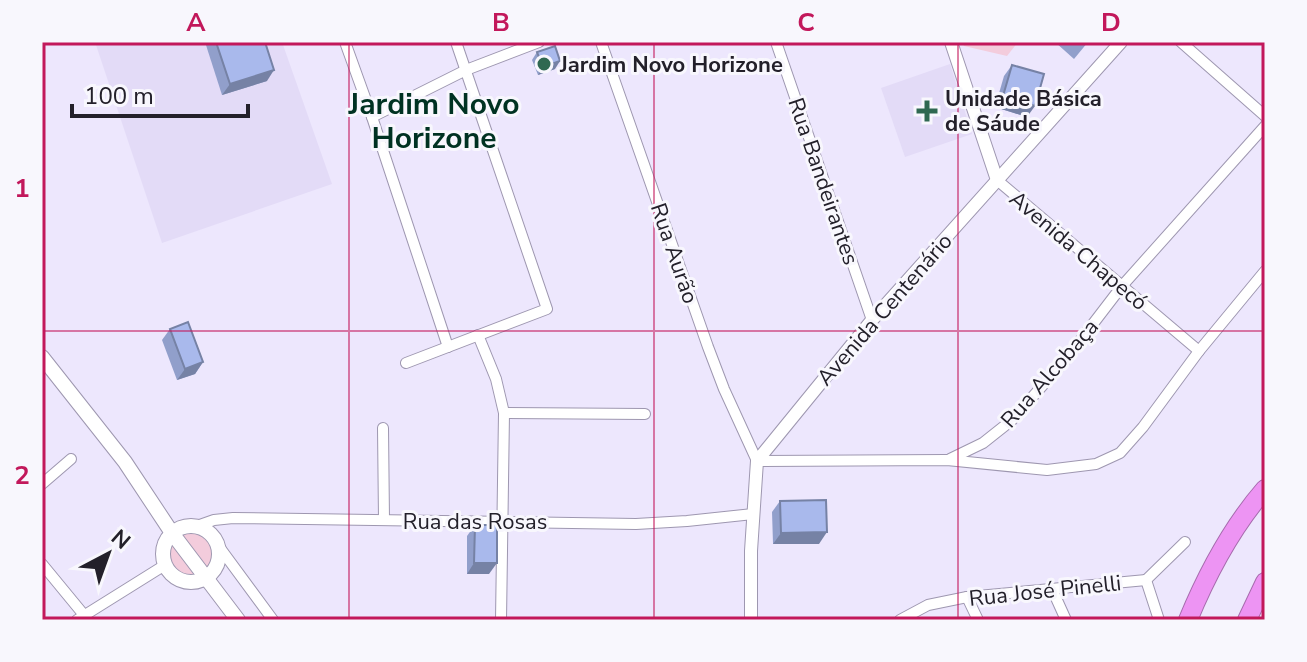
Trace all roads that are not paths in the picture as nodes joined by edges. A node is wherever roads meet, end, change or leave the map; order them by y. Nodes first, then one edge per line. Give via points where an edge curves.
1 (345, 42) edge
2 (456, 42) edge
3 (539, 42) edge
4 (601, 42) edge
5 (776, 42) edge
6 (951, 42) edge
7 (1121, 42) edge
8 (1181, 42) edge
9 (466, 70) junction
10 (1265, 116) edge
11 (372, 117) junction
12 (1265, 126) edge
13 (997, 180) junction
14 (1265, 271) edge
15 (1122, 286) junction
16 (872, 320) junction
17 (478, 335) junction
18 (448, 347) junction
19 (1199, 351) junction
20 (42, 357) edge
21 (406, 363) dead end
22 (504, 413) junction
23 (645, 414) dead end
24 (383, 428) dead end
25 (71, 459) dead end
26 (947, 460) junction
27 (757, 461) junction
28 (42, 484) edge
29 (1265, 489) edge
30 (753, 514) junction
31 (384, 520) junction
32 (503, 521) junction
33 (197, 526) junction
34 (172, 533) junction
35 (1185, 542) dead end
36 (220, 548) junction
37 (42, 564) edge
38 (165, 565) junction
39 (207, 577) junction
40 (1146, 580) junction
41 (1265, 582) edge
42 (1052, 589) junction
43 (967, 597) junction
44 (80, 618) edge
45 (238, 620) edge
46 (273, 620) edge
47 (501, 620) edge
48 (751, 620) edge
49 (900, 620) edge
50 (978, 620) edge
51 (1066, 620) edge
52 (1159, 620) edge
53 (1188, 620) edge
54 (1247, 620) edge

1 - 11 street
2 - 9 street
3 - 9 street
4 - 27 street, Rua Aurão via 708,347
5 - 16 street, Rua Bandeirantes
6 - 13 street, Avenida Chapecó
7 - 13 street, Avenida Centenário
8 - 10 street
9 - 11 street
9 - 17 street via 547,309
11 - 18 street
12 - 15 street, Rua Alcobaça
13 - 15 street, Avenida Chapecó
13 - 16 street, Avenida Centenário
14 - 19 street
15 - 19 street, Avenida Chapecó
15 - 26 street, Rua Alcobaça via 1012,420 983,443
16 - 27 street, Avenida Centenário
17 - 18 street
17 - 22 street
18 - 21 street
19 - 26 street via 1120,453 1096,464 1047,470
20 - 34 main road via 125,462
22 - 23 street
22 - 32 street
24 - 31 street
25 - 28 street
26 - 27 street
27 - 30 street
29 - 53 highway via 1227,542
30 - 32 street, Rua das Rosas via 636,524
30 - 48 street
31 - 32 street, Rua das Rosas
31 - 33 street, Rua das Rosas via 233,518
32 - 47 street
33 - 34 main road
33 - 36 main road via 212,534
34 - 38 main road via 163,548
34 - 39 main road
35 - 40 street
36 - 39 main road via 218,565
36 - 46 street
37 - 44 street
38 - 39 main road via 188,582
38 - 44 street
39 - 45 main road
40 - 42 street, Rua José Pinelli
40 - 52 street
41 - 54 highway
42 - 43 street, Rua José Pinelli
42 - 51 street
43 - 49 street, Rua José Pinelli via 928,605
43 - 50 street

